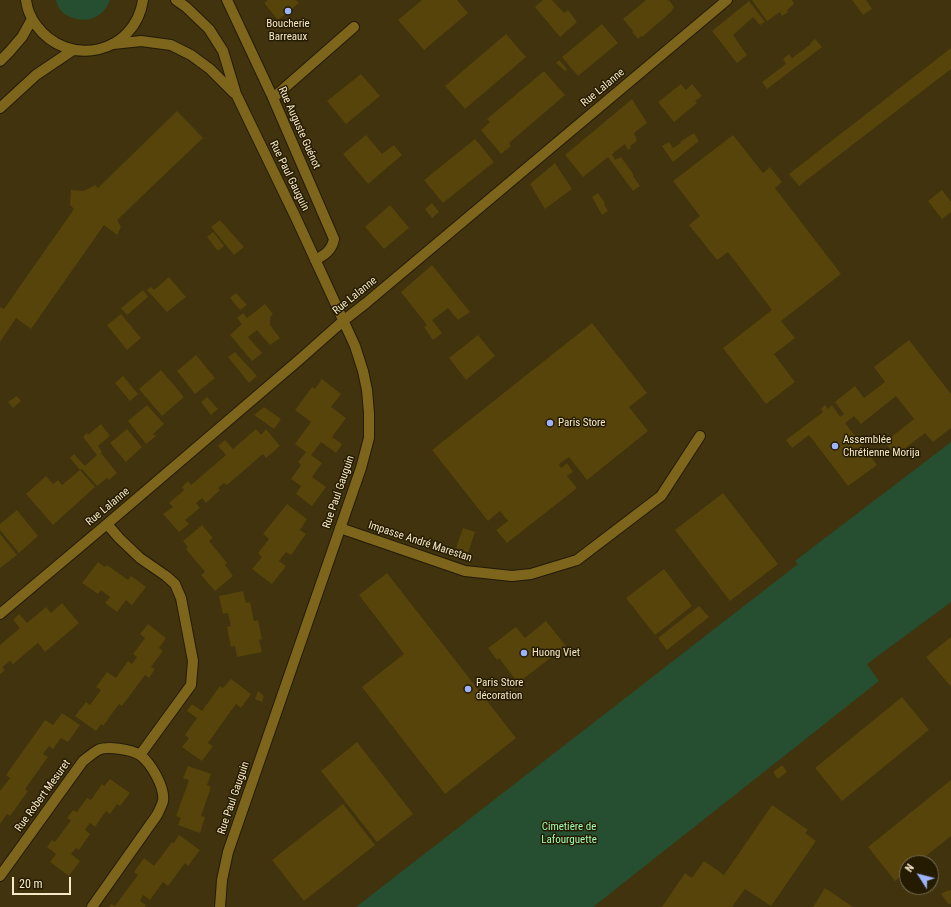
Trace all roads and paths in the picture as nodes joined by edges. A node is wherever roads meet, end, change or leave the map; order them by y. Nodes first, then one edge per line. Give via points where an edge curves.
1 (143, 0) edge
2 (176, 0) edge
3 (227, 0) edge
4 (727, 0) edge
5 (24, 1) edge
6 (32, 19) junction
7 (354, 27) dead end
8 (113, 44) junction
9 (73, 50) junction
10 (0, 61) edge
11 (236, 94) junction
12 (273, 98) junction
13 (0, 108) edge
14 (315, 260) junction
15 (343, 321) junction
16 (700, 436) dead end
17 (107, 524) junction
18 (340, 528) junction
19 (0, 614) edge
20 (140, 755) junction
21 (0, 876) edge
22 (92, 907) edge
23 (220, 907) edge

1 - 8 street via 135,22 126,35
2 - 11 street, Rue Paul Gauguin via 209,29 223,51
3 - 12 street, Rue Auguste Guénot
4 - 15 street, Rue Lalanne
5 - 6 street
6 - 9 street via 42,34 56,44
6 - 10 street via 22,37
7 - 12 street
8 - 9 street via 93,50
8 - 11 street, Rue Paul Gauguin via 141,41 171,45 191,54
9 - 13 street via 36,74
11 - 14 street, Rue Paul Gauguin
12 - 14 street, Rue Auguste Guénot via 334,239 333,246 324,256
14 - 15 street, Rue Paul Gauguin
15 - 17 street, Rue Lalanne
15 - 18 street, Rue Paul Gauguin via 363,371 367,390 369,438
16 - 18 street, Impasse André Marestan via 661,496 577,560 532,574 512,576 465,571
17 - 19 street, Rue Lalanne
17 - 20 street via 140,558 174,584 181,598 193,661 190,685
18 - 23 street, Rue Paul Gauguin via 228,852
20 - 21 street, Rue Robert Mesuret via 116,748 98,750 83,761
20 - 22 street via 151,766 160,783 163,800 157,815

